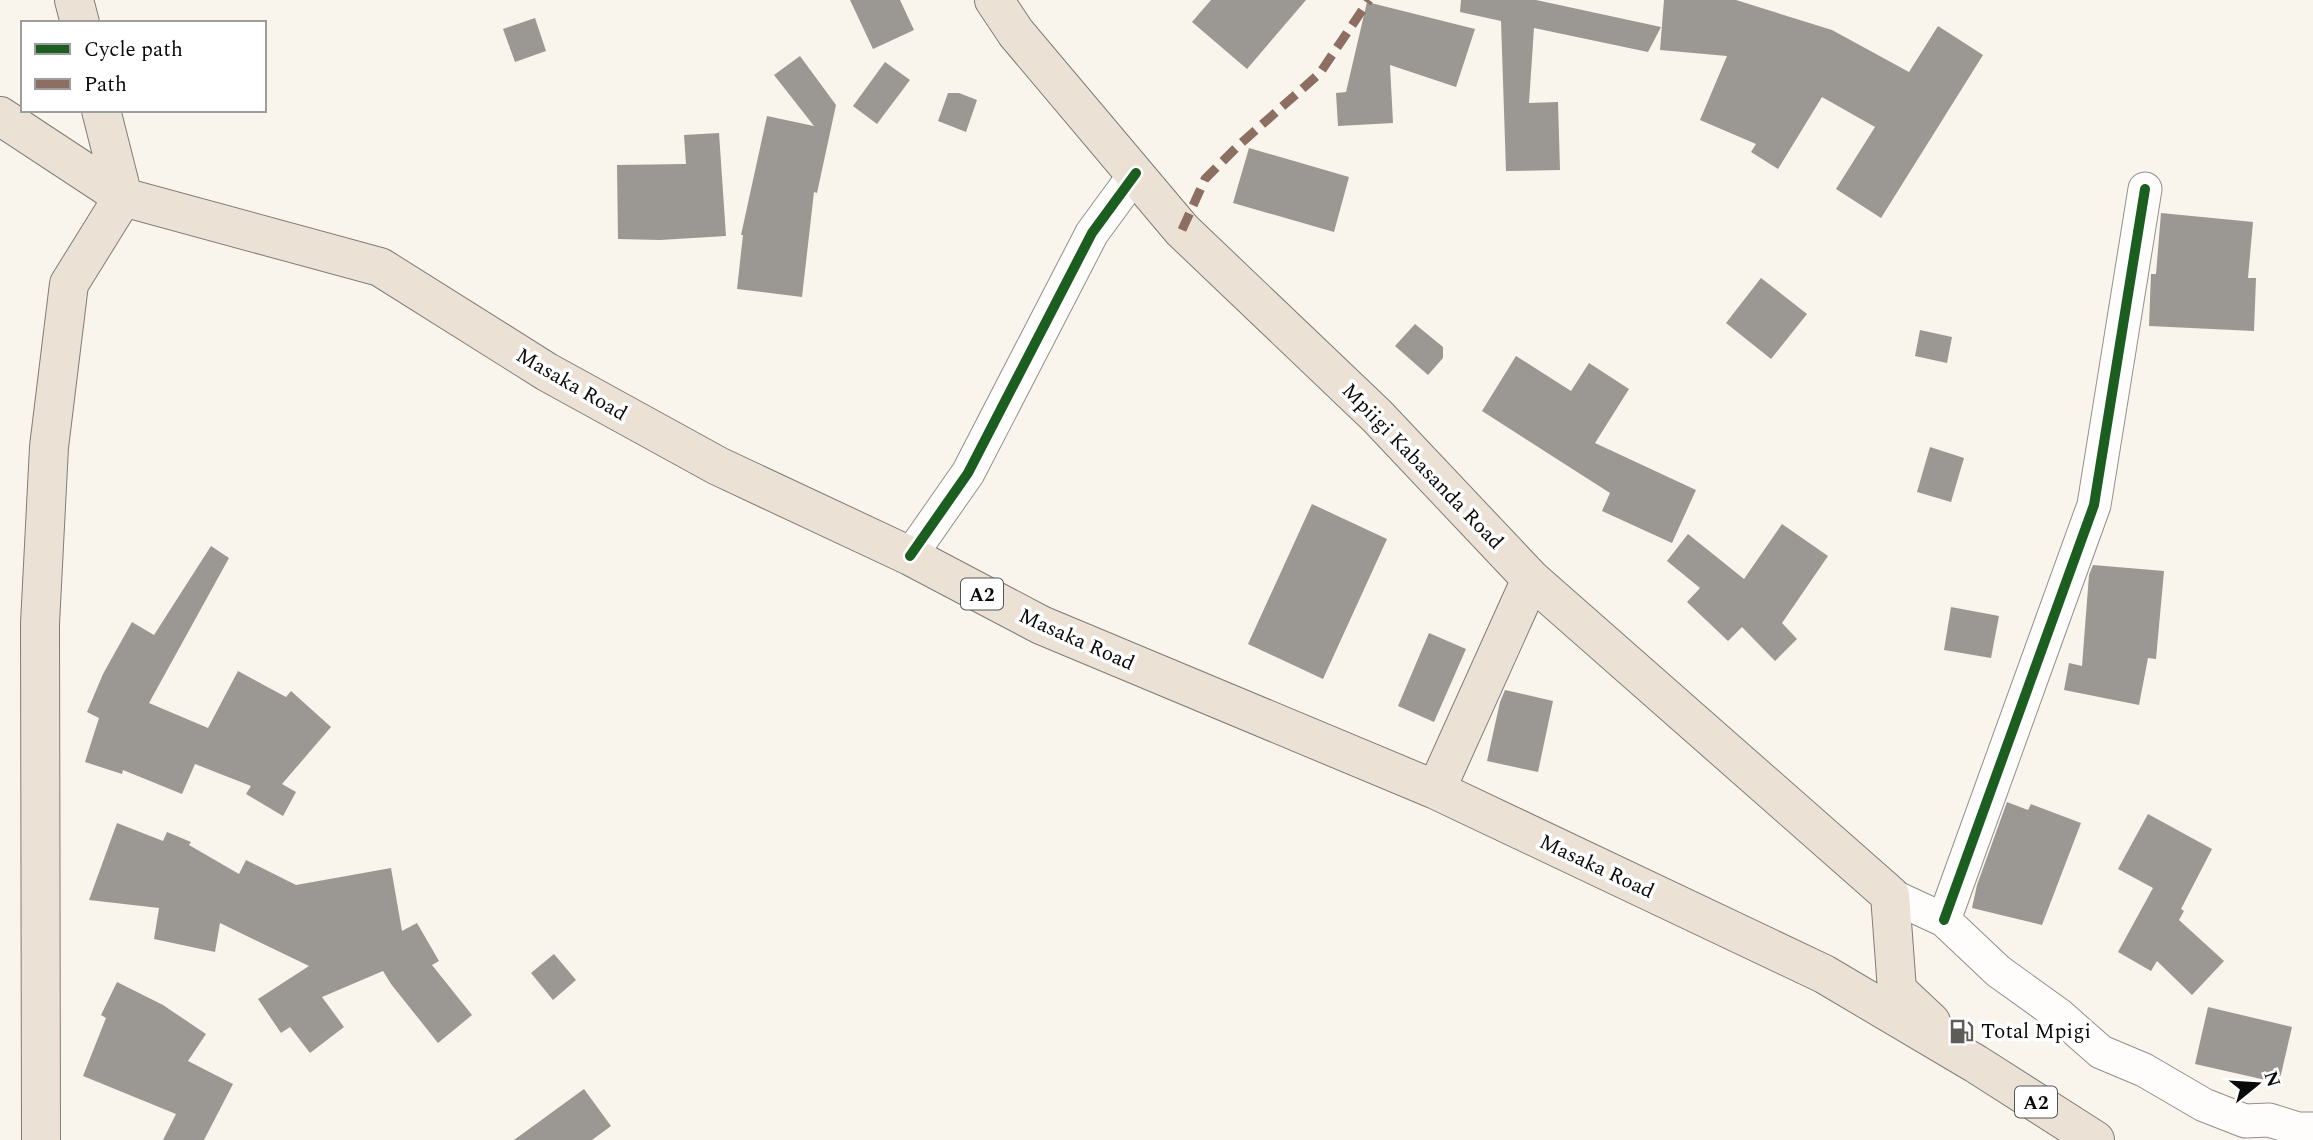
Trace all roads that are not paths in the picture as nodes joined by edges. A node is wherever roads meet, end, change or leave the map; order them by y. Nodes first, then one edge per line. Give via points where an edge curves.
1 (74, 0) edge
2 (994, 0) edge
3 (79, 21) edge
4 (102, 112) edge
5 (0, 116) edge
6 (1136, 173) junction
7 (2145, 189) dead end
8 (123, 197) junction
9 (911, 556) junction
10 (1531, 579) junction
11 (1436, 790) junction
12 (1890, 895) junction
13 (1944, 920) junction
14 (1976, 1064) junction
15 (2313, 1129) edge
16 (41, 1140) edge
17 (2095, 1140) edge

1 - 3 main road
2 - 6 main road, Mpiigi Kabasanda Road via 1016,33
4 - 8 main road
5 - 8 main road, Masaka Road / A2
6 - 9 street via 1092,233 968,473
6 - 10 main road, Mpiigi Kabasanda Road via 1182,230 1377,416
7 - 13 street via 2094,505
8 - 9 main road, Masaka Road / A2 via 380,267 547,372 718,466
8 - 16 main road via 69,284 49,447 40,624
9 - 11 main road, Masaka Road / A2 via 1041,625
10 - 11 main road
10 - 12 main road, Mpiigi Kabasanda Road
11 - 14 main road, Masaka Road / A2 via 1824,974
12 - 13 street
12 - 14 main road via 1897,990
13 - 15 street via 1998,971 2101,1052 2245,1121 2269,1120
14 - 17 main road, A2

